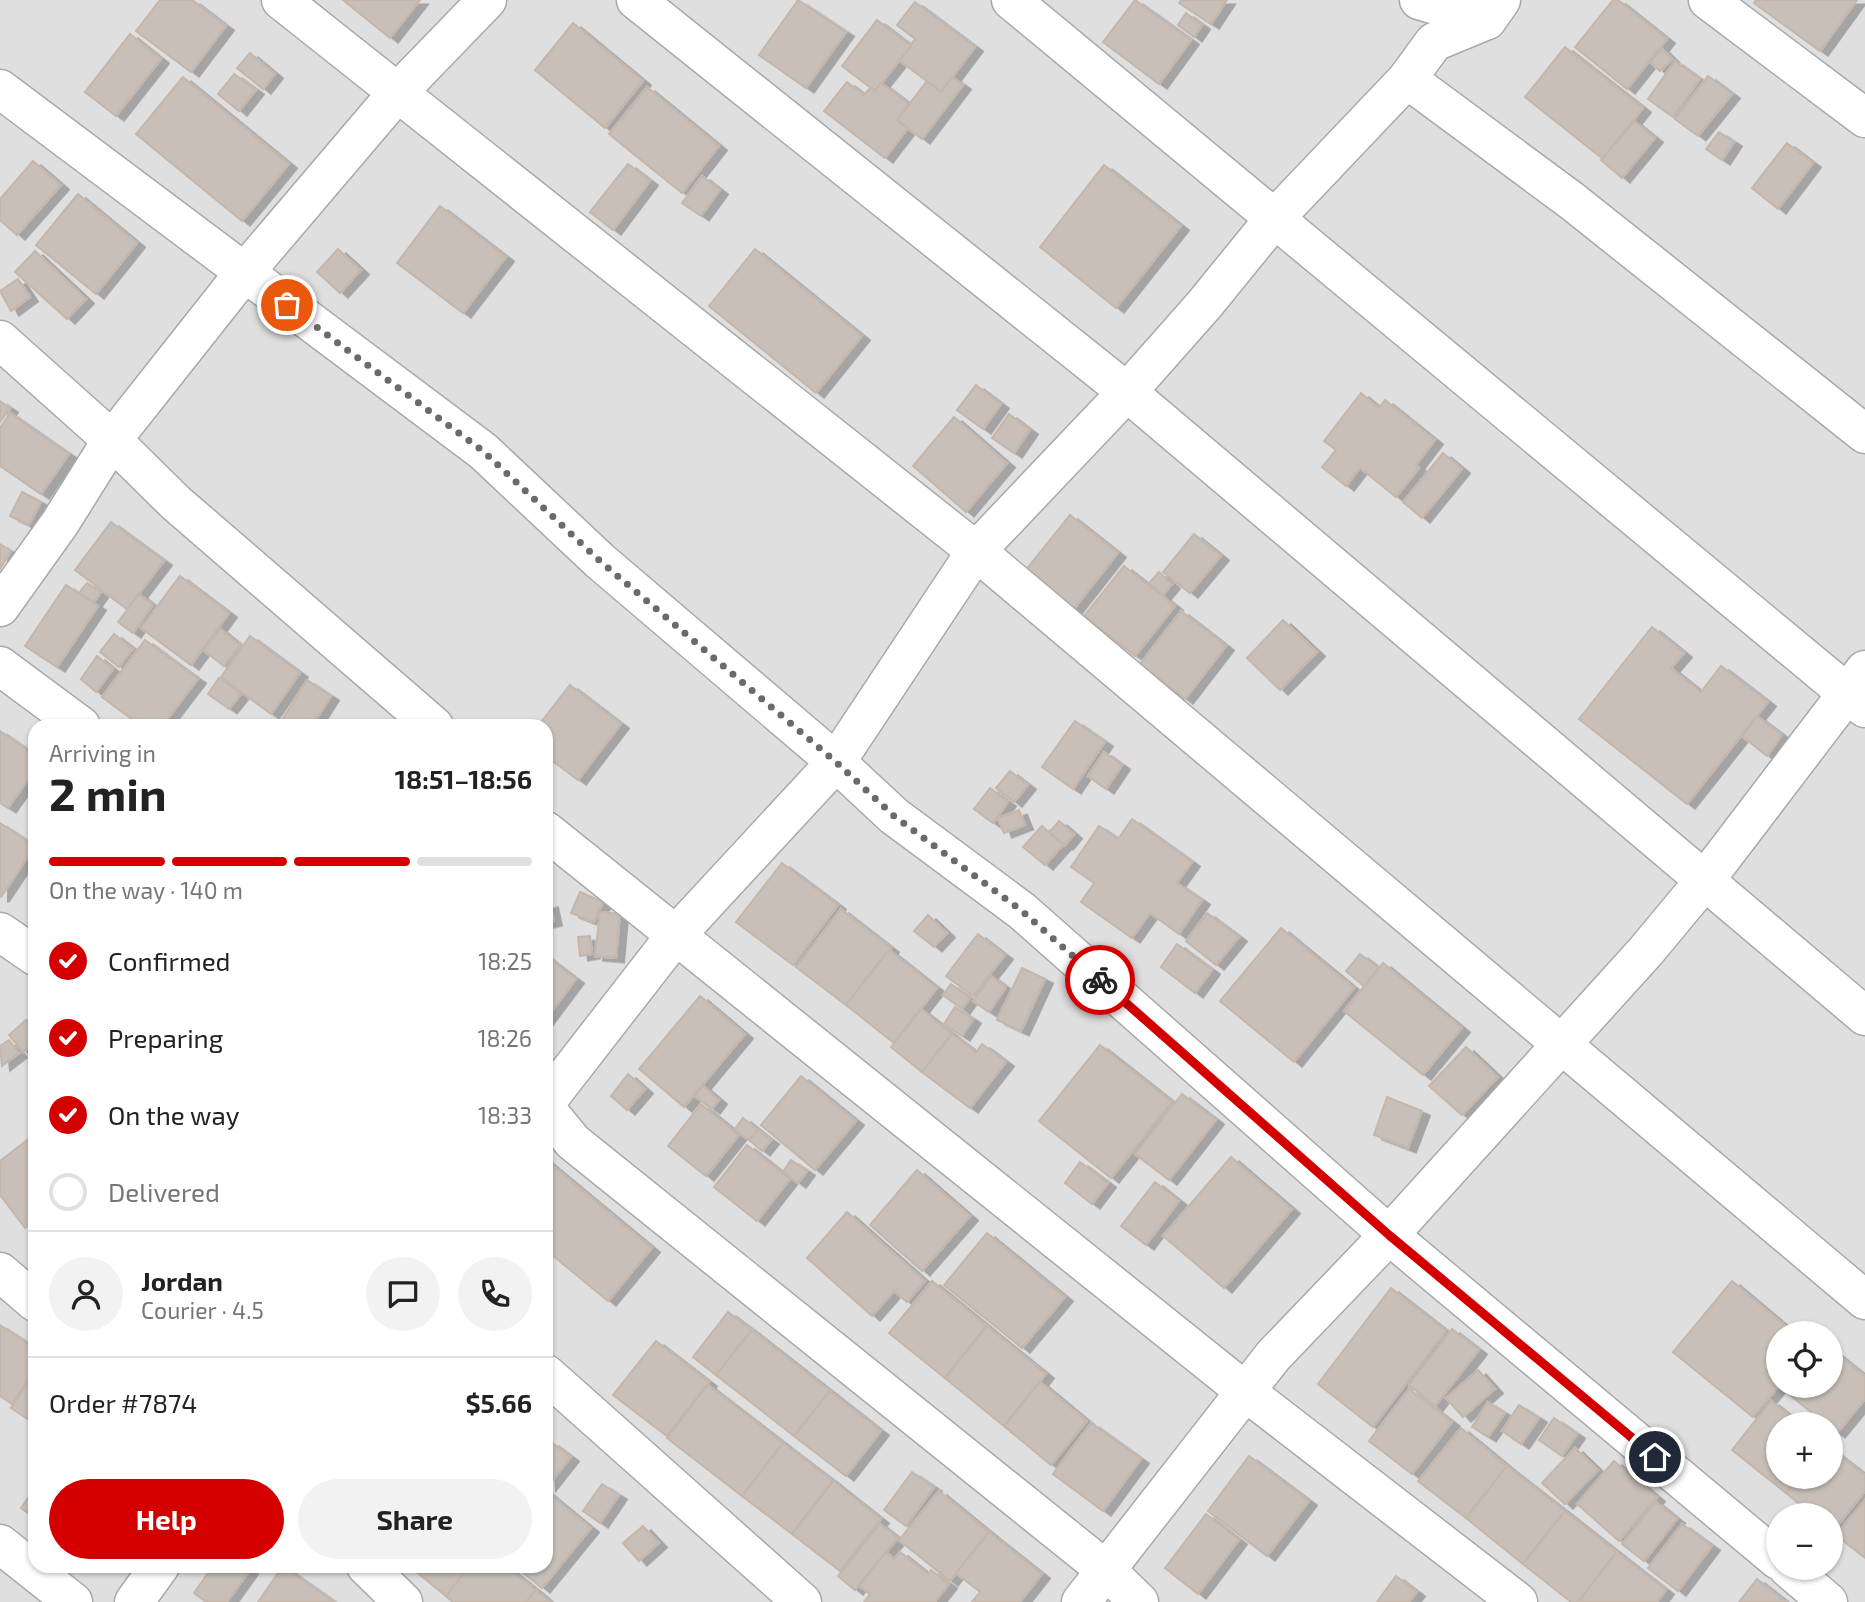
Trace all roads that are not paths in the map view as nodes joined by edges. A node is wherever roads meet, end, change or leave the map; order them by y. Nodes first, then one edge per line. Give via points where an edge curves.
1 (281, 0) edge
2 (487, 0) edge
3 (636, 0) edge
4 (1011, 0) edge
5 (1419, 0) edge
6 (1708, 0) edge
7 (1494, 10) edge
8 (1407, 79) junction
9 (0, 89) edge
10 (398, 92) junction
11 (1865, 118) edge
12 (1274, 219) junction
13 (244, 273) junction
14 (0, 340) edge
15 (1127, 392) junction
16 (1865, 434) edge
17 (112, 440) junction
18 (976, 551) junction
19 (0, 607) edge
20 (0, 666) edge
21 (1859, 690) edge
22 (72, 719) edge
23 (426, 719) edge
24 (836, 762) junction
25 (553, 837) edge
26 (1705, 880) junction
27 (0, 932) edge
28 (675, 936) junction
29 (28, 951) edge
30 (1865, 1016) edge
31 (1559, 1046) junction
32 (553, 1093) edge
33 (553, 1118) edge
34 (1389, 1235) junction
35 (0, 1272) edge
36 (28, 1296) edge
37 (1865, 1300) edge
38 (553, 1380) edge
39 (1246, 1392) junction
40 (0, 1544) edge
41 (1766, 1550) edge
42 (28, 1566) edge
43 (1107, 1571) junction
44 (36, 1573) edge
45 (155, 1573) edge
46 (373, 1573) edge
47 (1802, 1580) edge
48 (73, 1602) edge
49 (134, 1602) edge
50 (403, 1602) edge
51 (802, 1602) edge
52 (1081, 1602) edge
53 (1139, 1602) edge
54 (1518, 1602) edge
55 (1828, 1602) edge

1 - 10 street
2 - 10 street
3 - 15 street
4 - 12 street
5 - 7 street
6 - 11 street
7 - 8 street via 1434,42
8 - 12 street
8 - 16 street via 1572,201
9 - 13 street
10 - 13 street
10 - 18 street
12 - 15 street
12 - 21 street
13 - 17 street
13 - 24 street via 483,451 600,561
14 - 17 street
15 - 18 street
15 - 26 street
17 - 19 street
17 - 23 street via 176,503
18 - 24 street
18 - 31 street
20 - 22 street
21 - 26 street
24 - 28 street
24 - 34 street via 894,816 1022,911
25 - 28 street
26 - 30 street
26 - 31 street
27 - 29 street
28 - 32 street
28 - 39 street
31 - 34 street
31 - 37 street
33 - 43 street via 573,1142
34 - 39 street via 1273,1356
34 - 41 street
35 - 36 street
38 - 51 street
39 - 43 street
39 - 54 street
40 - 42 street
43 - 52 street
43 - 53 street
44 - 48 street
45 - 49 street
46 - 50 street
47 - 55 street

